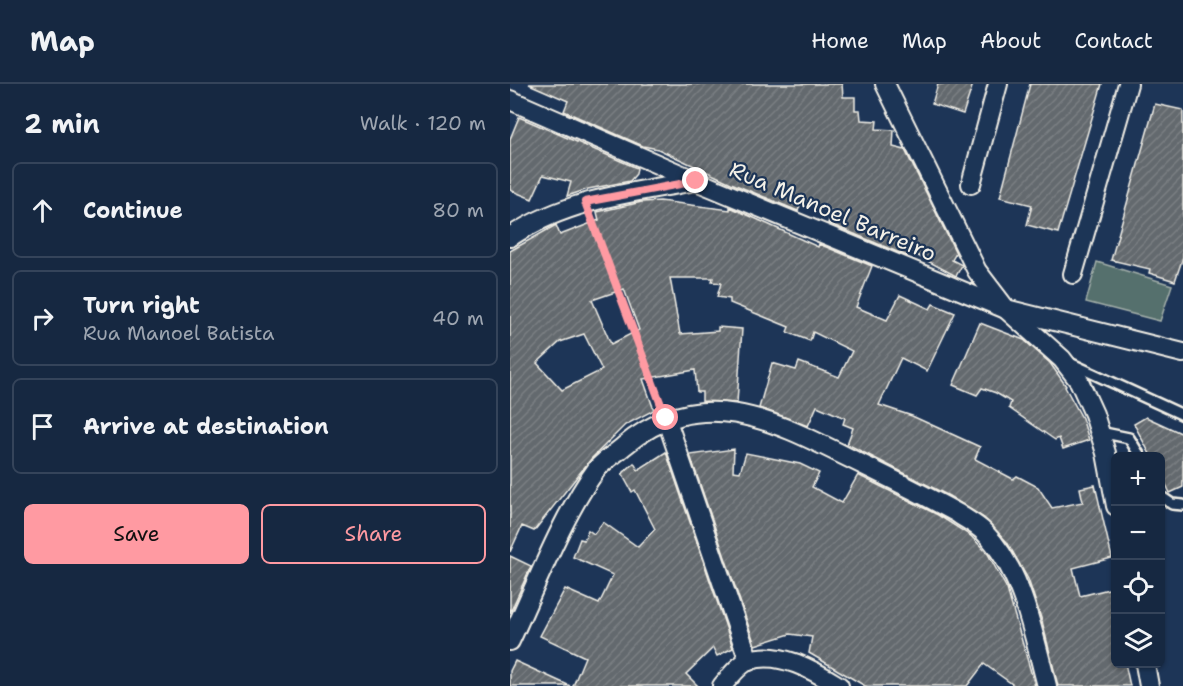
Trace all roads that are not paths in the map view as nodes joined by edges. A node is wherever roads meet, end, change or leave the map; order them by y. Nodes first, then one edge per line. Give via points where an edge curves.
1 (885, 84) edge
2 (998, 84) edge
3 (1128, 84) edge
4 (510, 100) edge
5 (696, 181) junction
6 (971, 184) dead end
7 (510, 237) edge
8 (1072, 274) dead end
9 (1006, 309) junction
10 (1183, 353) edge
11 (1062, 359) junction
12 (1183, 415) edge
13 (666, 418) junction
14 (1099, 432) junction
15 (1138, 452) edge
16 (1111, 484) edge
17 (1165, 499) edge
18 (1183, 506) edge
19 (510, 641) edge
20 (749, 661) junction
21 (1146, 668) edge
22 (722, 686) edge
23 (838, 686) edge
24 (1047, 686) edge
25 (1149, 686) edge

1 - 9 street via 962,244
2 - 6 street
3 - 8 street
4 - 5 street, Rua Manoel Barreiro
5 - 7 street via 585,202 525,226
5 - 9 street, Rua Manoel Barreiro
9 - 10 street
9 - 11 street
11 - 12 lane
11 - 14 street via 1078,381
13 - 19 street via 598,468 577,500
13 - 20 street
13 - 24 street via 696,411 732,412 784,425 966,519 994,545 1018,586
14 - 15 lane via 1129,438
14 - 16 street
17 - 18 lane
20 - 22 street
20 - 23 street via 775,658
21 - 25 street

